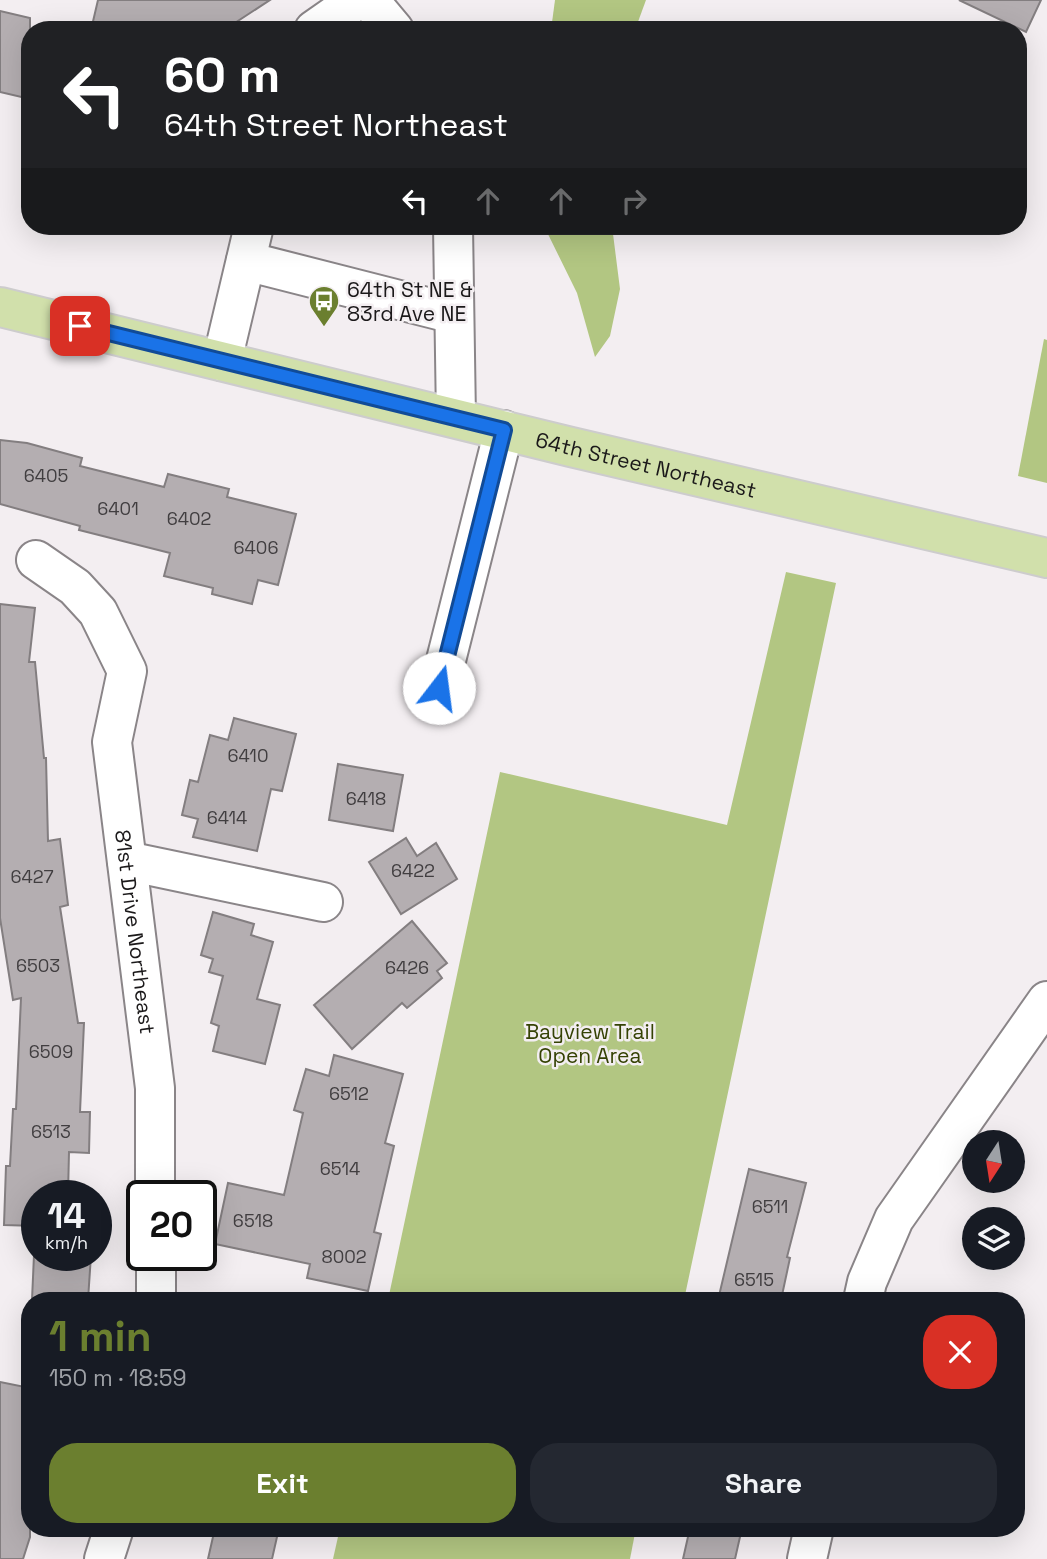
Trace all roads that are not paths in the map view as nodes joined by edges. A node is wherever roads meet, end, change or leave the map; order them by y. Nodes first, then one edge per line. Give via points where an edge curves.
1 (356, 0) edge
2 (369, 0) edge
3 (327, 21) edge
4 (386, 21) edge
5 (453, 235) edge
6 (250, 243) edge
7 (0, 307) edge
8 (454, 314) junction
9 (222, 361) junction
10 (456, 418) junction
11 (504, 430) junction
12 (1047, 558) edge
13 (36, 560) dead end
14 (439, 688) dead end
15 (127, 861) junction
16 (323, 902) dead end
17 (1047, 1000) edge
18 (155, 1180) edge
19 (156, 1271) edge
20 (156, 1292) edge
21 (865, 1292) edge
22 (111, 1537) edge
23 (812, 1537) edge
24 (104, 1559) edge
25 (807, 1559) edge

1 - 3 street
2 - 4 street
5 - 8 street
6 - 8 street
6 - 9 street
7 - 9 main road, 64th Street Northeast
8 - 10 street
9 - 10 main road, 64th Street Northeast
10 - 11 main road, 64th Street Northeast
11 - 12 main road, 64th Street Northeast
11 - 14 street
13 - 15 street, 81st Drive Northeast via 75,587 98,612 127,671 112,742
15 - 16 street
15 - 18 street, 81st Drive Northeast via 155,1088
17 - 21 street via 894,1219
19 - 20 street
22 - 24 street
23 - 25 street

